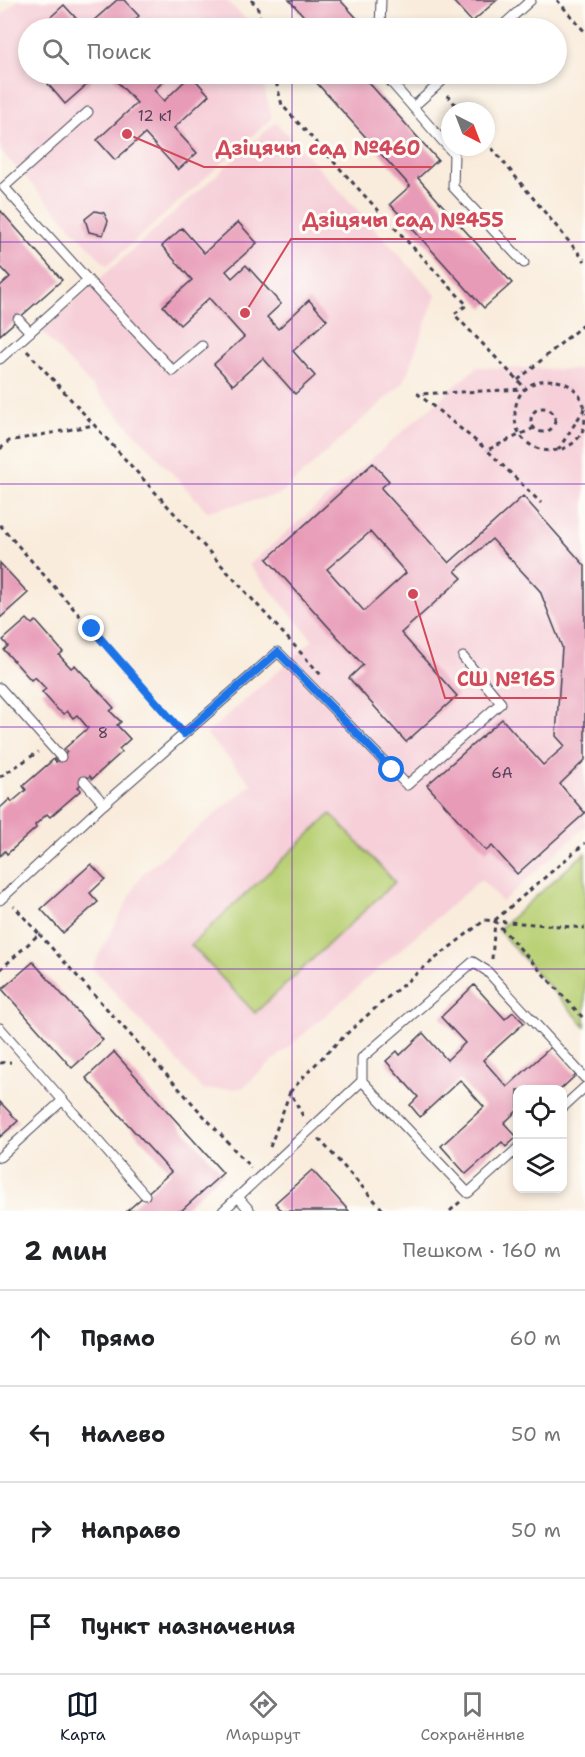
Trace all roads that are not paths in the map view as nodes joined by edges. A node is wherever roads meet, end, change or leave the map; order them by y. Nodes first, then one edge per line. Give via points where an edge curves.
1 (381, 0) edge
2 (531, 0) edge
3 (380, 18) edge
4 (511, 18) edge
5 (393, 84) edge
6 (439, 84) edge
7 (413, 107) junction
8 (88, 112) dead end
9 (524, 264) dead end
10 (88, 280) junction
11 (18, 319) dead end
12 (30, 332) junction
13 (202, 346) dead end
14 (0, 359) edge
15 (463, 657) dead end
16 (0, 688) edge
17 (61, 757) dead end
18 (84, 782) dead end
19 (104, 804) junction
20 (2, 898) edge
21 (0, 1028) edge
22 (585, 1078) edge
23 (362, 1081) junction
24 (585, 1087) edge
25 (63, 1100) junction
26 (567, 1103) edge
27 (513, 1152) edge
28 (0, 1157) edge
29 (145, 1195) dead end
30 (238, 1197) junction
31 (223, 1211) edge
32 (250, 1211) edge

1 - 3 lane
2 - 4 lane
5 - 7 lane
6 - 7 lane
7 - 9 lane via 454,154 453,187
8 - 10 lane via 4,187
10 - 12 lane
10 - 13 lane via 173,372
11 - 12 lane
12 - 14 lane
15 - 19 lane via 501,703 407,785 278,652
16 - 17 lane
18 - 19 lane
19 - 20 lane
21 - 25 lane
22 - 23 lane via 487,971 473,962 362,1058
23 - 27 lane via 468,1193
23 - 30 lane
24 - 26 lane
25 - 28 lane
25 - 29 lane
30 - 31 lane
30 - 32 lane

